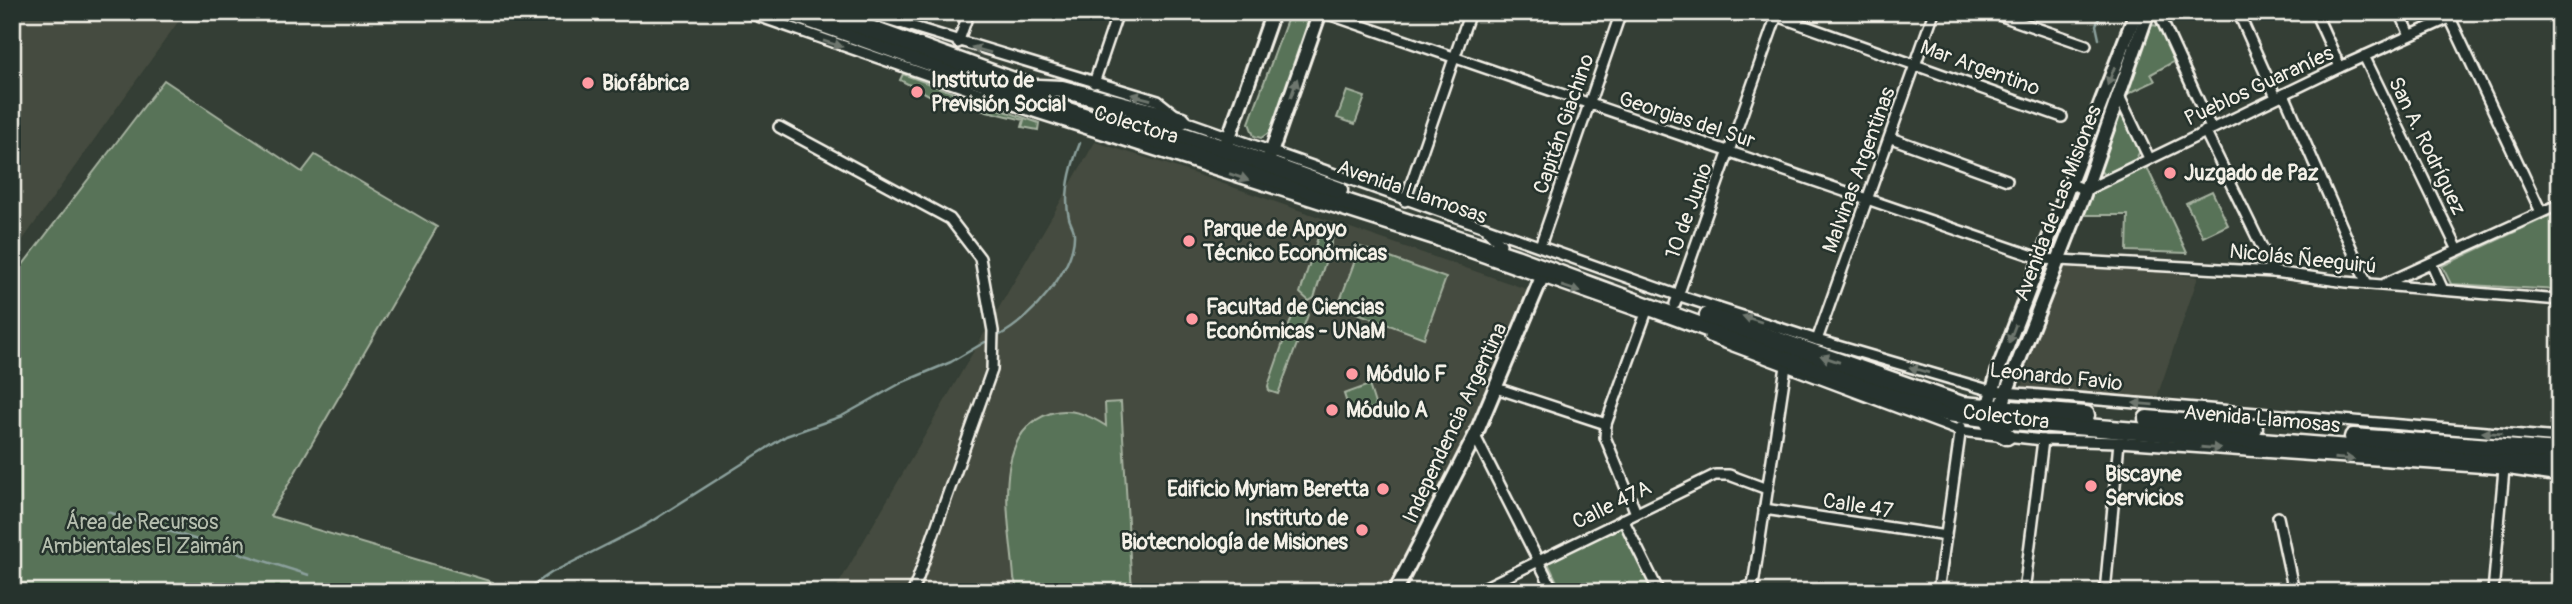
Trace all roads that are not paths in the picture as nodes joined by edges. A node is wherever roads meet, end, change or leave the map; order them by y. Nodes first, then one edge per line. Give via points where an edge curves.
1 (746, 12) edge
2 (789, 12) edge
3 (823, 12) edge
4 (864, 12) edge
5 (969, 12) edge
6 (1118, 12) edge
7 (1273, 12) edge
8 (1321, 12) edge
9 (1470, 12) edge
10 (1621, 12) edge
11 (1766, 12) edge
12 (1934, 12) edge
13 (1990, 12) edge
14 (2136, 12) edge
15 (2148, 12) edge
16 (2158, 12) edge
17 (2238, 12) edge
18 (2315, 12) edge
19 (2400, 12) edge
20 (2463, 12) edge
21 (2552, 12) edge
22 (1777, 14) edge
23 (2450, 18) junction
24 (2560, 30) edge
25 (2410, 35) junction
26 (958, 43) junction
27 (2086, 45) dead end
28 (2364, 56) junction
29 (1454, 58) junction
30 (1915, 64) junction
31 (2340, 67) junction
32 (1094, 83) junction
33 (1033, 88) junction
34 (2119, 96) junction
35 (2280, 96) junction
36 (1589, 106) junction
37 (2062, 117) dead end
38 (1106, 121) junction
39 (1182, 121) junction
40 (779, 127) dead end
41 (2208, 130) junction
42 (1891, 138) junction
43 (1129, 141) junction
44 (1729, 152) junction
45 (1224, 154) junction
46 (2149, 158) junction
47 (1266, 169) junction
48 (2007, 180) dead end
49 (2071, 184) junction
50 (2086, 190) junction
51 (1330, 191) junction
52 (1350, 198) junction
53 (1867, 200) junction
54 (1405, 201) junction
55 (2560, 204) edge
56 (2541, 212) junction
57 (1487, 229) junction
58 (1438, 240) junction
59 (1540, 246) junction
60 (1501, 249) junction
61 (2458, 250) junction
62 (2042, 258) junction
63 (2058, 258) junction
64 (2431, 263) junction
65 (2274, 272) junction
66 (1544, 274) junction
67 (2367, 284) junction
68 (2383, 285) junction
69 (2443, 290) junction
70 (1676, 299) junction
71 (2560, 300) edge
72 (1648, 309) junction
73 (1817, 340) junction
74 (1786, 366) junction
75 (1496, 388) junction
76 (1996, 406) junction
77 (1961, 423) junction
78 (1606, 424) junction
79 (1475, 436) junction
80 (2007, 436) junction
81 (2560, 438) edge
82 (2043, 440) junction
83 (2119, 442) junction
84 (2560, 452) edge
85 (2560, 465) edge
86 (2504, 469) junction
87 (2560, 477) edge
88 (1767, 489) junction
89 (1764, 509) junction
90 (1636, 513) junction
91 (2278, 517) dead end
92 (1623, 519) junction
93 (1946, 537) junction
94 (1538, 561) junction
95 (1752, 588) edge
96 (913, 592) edge
97 (1395, 592) edge
98 (1475, 592) edge
99 (1554, 592) edge
100 (1659, 592) edge
101 (1737, 592) edge
102 (1938, 592) edge
103 (2024, 592) edge
104 (2105, 592) edge
105 (2294, 592) edge
106 (2493, 592) edge

1 -> 43 street, Colectora
2 - 38 highway, Avenida Llamosas
3 - 33 highway, Avenida Llamosas
4 - 26 street, Colectora
5 - 26 street
6 - 32 street
7 - 45 main road
8 - 29 street, Georgias del Sur
47 -> 8 main road
9 - 29 street
10 - 36 street, Capitán Giachino
11 - 22 street, Mar Argentino
12 - 30 street, Malvinas Argentinas
13 - 27 street
14 -> 49 main road, Avenida de Las Misiones
15 - 34 main road, Avenida de Las Misiones
16 - 41 street
17 - 35 street
18 - 31 street
19 - 25 street
20 - 23 street, Pueblos Guaraníes
21 - 24 street
22 - 30 street, Mar Argentino
22 - 44 street, 10 de Junio
23 - 25 street, Pueblos Guaraníes
23 - 56 street
25 - 28 street, Pueblos Guaraníes
32 -> 26 street, Colectora
28 - 31 street, Pueblos Guaraníes
28 - 61 street, San A. Rodríguez
29 - 36 street, Georgias del Sur
29 - 54 street
30 - 37 street, Mar Argentino
30 - 42 street, Malvinas Argentinas
31 - 35 street, Pueblos Guaraníes
39 -> 32 street, Colectora via 1158,101
33 - 39 highway via 1062,89
33 - 45 highway, Avenida Llamosas
34 - 46 street
34 - 50 main road, Avenida de Las Misiones
35 - 41 street, Pueblos Guaraníes
35 - 67 street
36 - 44 street, Georgias del Sur
36 - 59 street, Capitán Giachino
38 - 43 highway
38 - 45 highway, Avenida Llamosas
39 - 45 street, Colectora
40 - 96 street via 950,219 980,258 993,331 992,370
41 - 46 street, Pueblos Guaraníes
41 - 65 street
42 - 48 street
42 - 53 street, Malvinas Argentinas
43 - 45 street, Colectora
44 - 53 street, Georgias del Sur
44 - 70 street, 10 de Junio
45 - 47 highway, Avenida Llamosas
45 - 47 street, Colectora
46 - 50 street, Pueblos Guaraníes
47 - 51 highway, Avenida Llamosas
47 - 51 street, Colectora
49 - 50 street
49 - 62 main road, Avenida de Las Misiones
50 - 63 main road, Avenida de Las Misiones
51 - 52 highway, Avenida Llamosas
51 - 52 street, Colectora
52 - 54 street, Colectora
52 - 58 street, Colectora
52 - 60 highway, Avenida Llamosas
53 - 62 street, Georgias del Sur
53 - 73 street, Malvinas Argentinas
54 - 57 street, Colectora
55 - 56 street
56 - 61 street
57 - 59 street, Leonardo Favio
57 - 60 street, Colectora
58 - 60 street, Colectora
58 - 66 street, Colectora
59 - 70 street, Leonardo Favio
60 - 66 highway, Avenida Llamosas
60 - 70 highway, Avenida Llamosas
61 - 64 street
62 - 63 street, Nicolás Ñeeguirú
62 -> 76 main road, Avenida de Las Misiones
63 - 65 street, Nicolás Ñeeguirú
63 - 76 main road, Avenida de Las Misiones
64 - 68 street
64 - 69 street
65 - 67 street, Nicolás Ñeeguirú
66 -> 72 highway, Avenida Llamosas
66 - 75 main road, Independencia Argentina
67 - 68 street, Nicolás Ñeeguirú
68 - 69 street, Nicolás Ñeeguirú
69 - 71 street, Nicolás Ñeeguirú
73 -> 70 street, Leonardo Favio
76 -> 70 highway, Avenida Llamosas via 1962,405
72 - 74 street, Colectora
72 - 77 highway, Avenida Llamosas
72 - 78 street
76 -> 73 street, Leonardo Favio
74 - 77 street, Colectora
74 - 88 street
75 - 78 street
75 - 79 main road, Independencia Argentina
76 - 77 highway, Avenida Llamosas
76 - 80 highway via 1992,428
81 -> 76 street, Leonardo Favio
76 - 84 highway
76 - 85 highway, Avenida Llamosas
77 - 80 street, Colectora
77 - 93 street
78 - 90 street via 1605,437
79 - 94 street
79 - 97 main road, Independencia Argentina
80 - 82 street, Colectora
82 - 83 street, Colectora
82 - 103 street
83 -> 86 street, Colectora
83 - 104 street
86 - 87 street, Colectora
86 - 106 street
88 - 89 street
88 - 90 street, Calle 47A via 1715,475
89 - 93 street, Calle 47
89 - 95 street
90 - 92 street, Calle 47A
91 - 105 street
92 - 94 street, Calle 47A
92 - 100 street
93 - 102 street
94 - 98 street, Calle 47A
94 - 99 street
95 - 101 street

